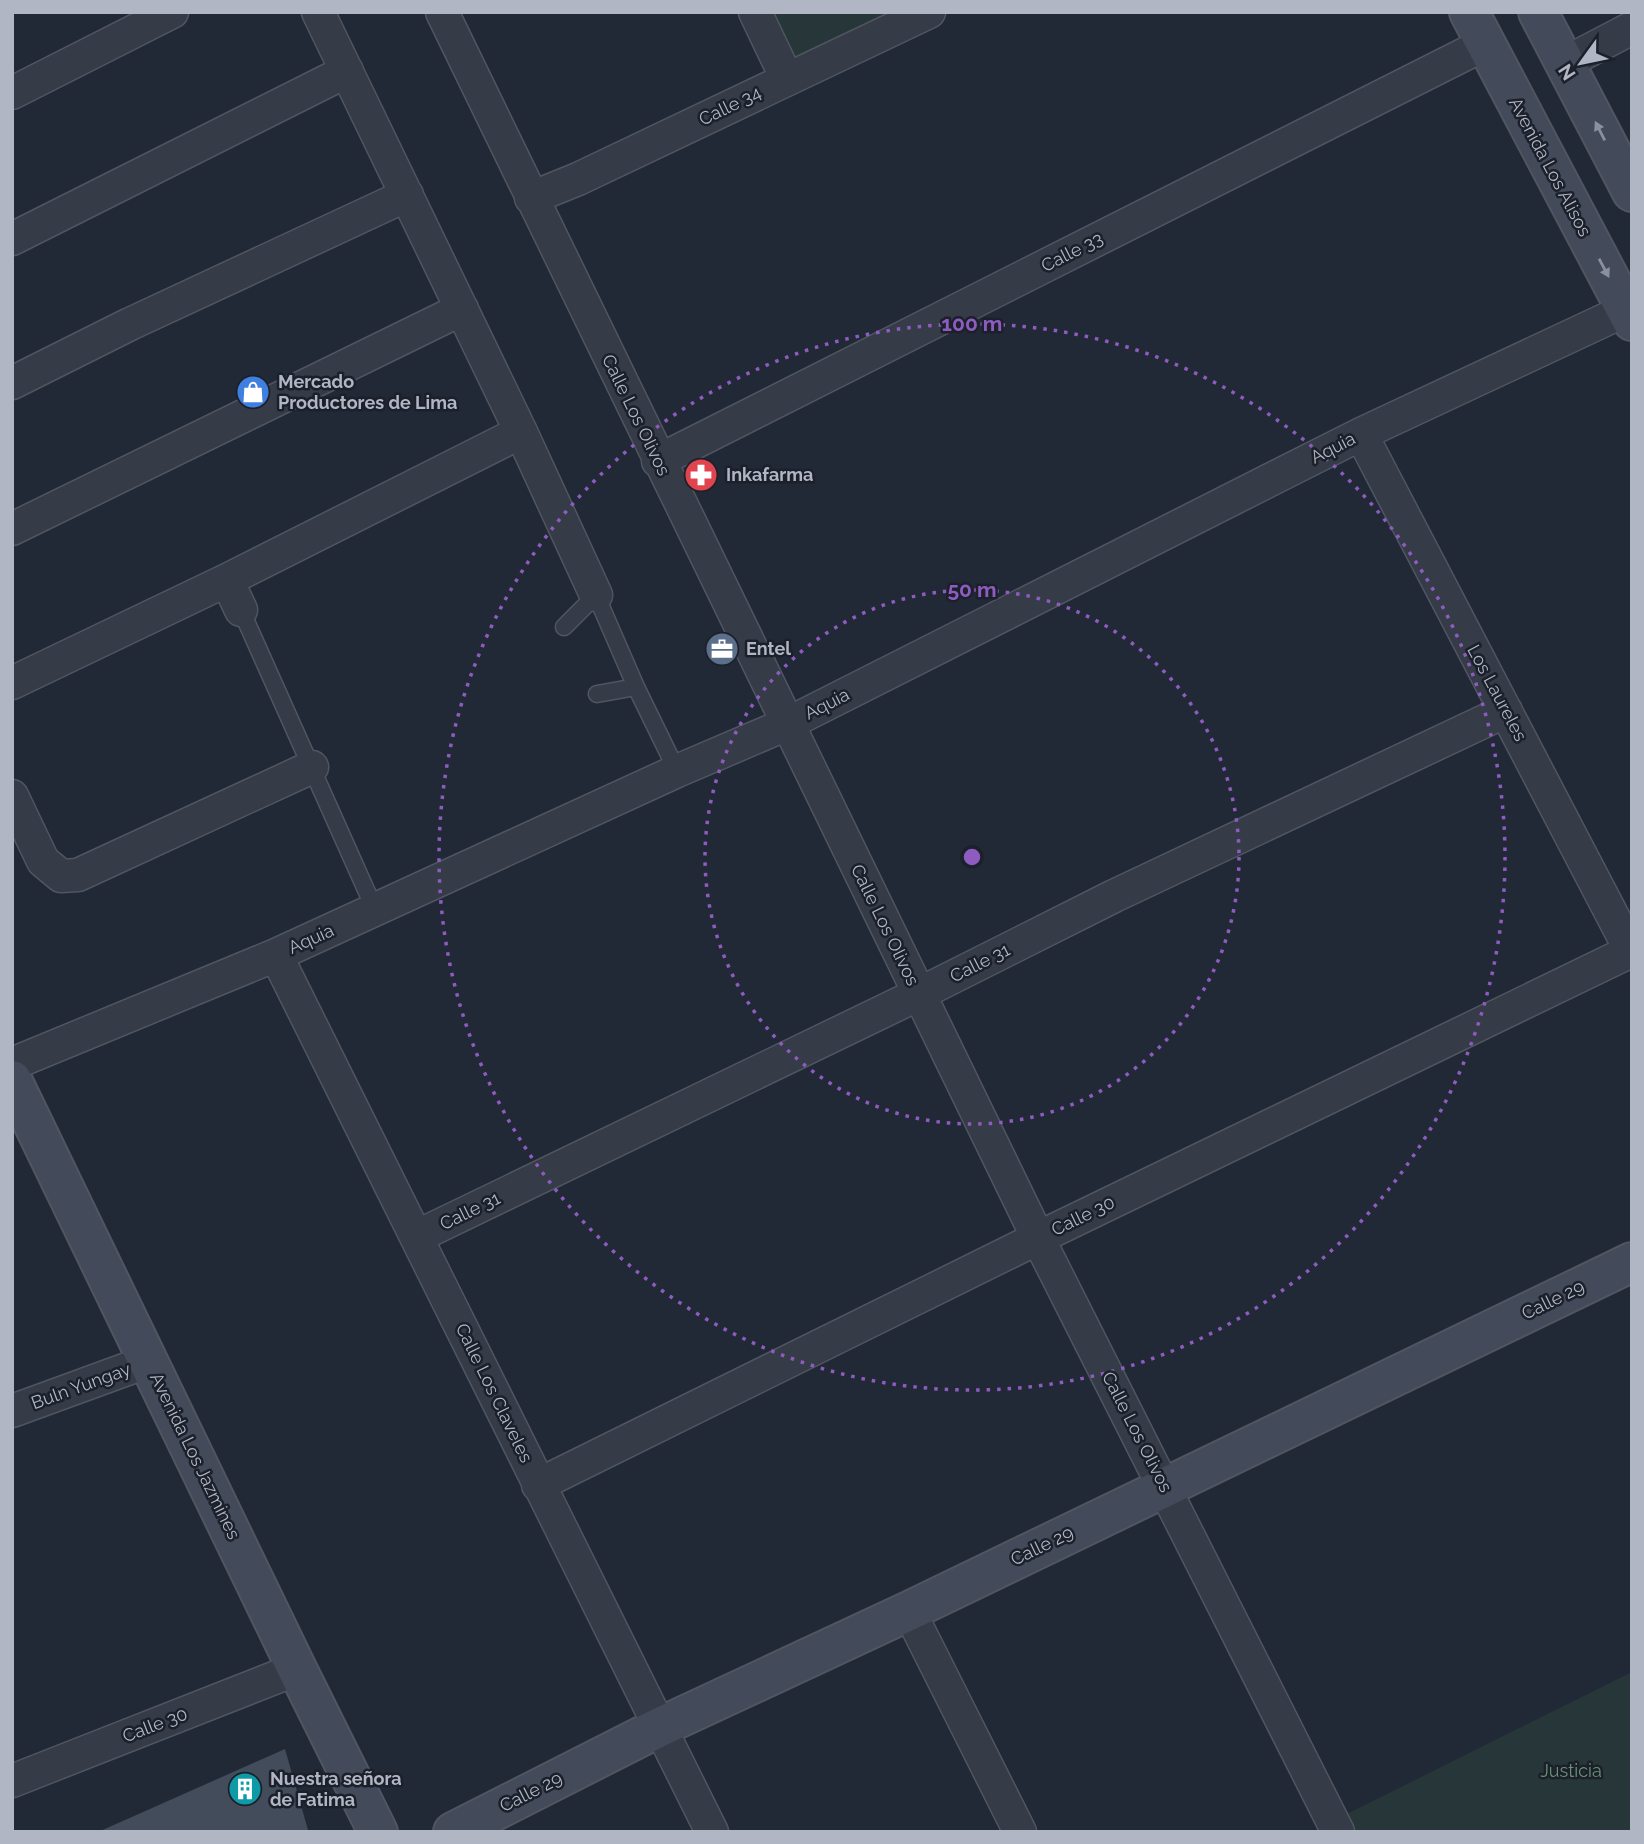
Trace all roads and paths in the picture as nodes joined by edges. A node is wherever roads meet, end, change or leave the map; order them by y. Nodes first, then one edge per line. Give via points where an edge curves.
1 (172, 12) edge
2 (318, 12) edge
3 (442, 12) edge
4 (755, 12) edge
5 (929, 12) edge
6 (1538, 12) edge
7 (1477, 28) edge
8 (1632, 28) edge
9 (1565, 63) junction
10 (347, 71) junction
11 (787, 79) junction
12 (12, 93) edge
13 (1632, 191) edge
14 (407, 195) junction
15 (531, 198) junction
16 (12, 239) edge
17 (462, 309) junction
18 (1629, 315) edge
19 (12, 383) edge
20 (521, 432) junction
21 (1361, 434) junction
22 (658, 461) junction
23 (12, 529) edge
24 (227, 580) junction
25 (596, 595) junction
26 (241, 610) joint
27 (564, 627) dead end
28 (12, 683) edge
29 (636, 687) junction
30 (597, 694) dead end
31 (1506, 711) junction
32 (787, 724) junction
33 (312, 767) junction
34 (677, 771) junction
35 (12, 796) edge
36 (375, 910) junction
37 (1631, 952) edge
38 (276, 955) junction
39 (919, 994) junction
40 (12, 1065) edge
41 (12, 1080) edge
42 (418, 1236) junction
43 (1038, 1238) junction
44 (1632, 1262) edge
45 (149, 1361) junction
46 (12, 1411) edge
47 (538, 1485) junction
48 (1165, 1486) junction
49 (909, 1611) junction
50 (297, 1669) junction
51 (660, 1727) junction
52 (12, 1781) edge
53 (378, 1832) edge
54 (453, 1832) edge
55 (712, 1832) edge
56 (1020, 1832) edge
57 (1338, 1832) edge

1 - 12 street
2 - 10 street
3 - 15 street, Calle Los Olivos
4 - 11 street
5 - 11 street, Calle 34
6 - 9 street
7 -> 18 street, Avenida Los Alisos
7 - 22 street, Calle 33
8 - 9 street
13 -> 9 street
10 - 14 street
10 - 16 street
11 - 15 street, Calle 34
14 - 17 street
14 - 19 street
15 - 22 street, Calle Los Olivos
17 - 20 street
17 - 23 street
18 - 21 street, Aquia
20 - 24 street
20 - 25 street
21 - 31 street, Los Laureles
21 - 32 street, Aquia
22 - 32 street, Calle Los Olivos
24 - 26 street
24 - 28 street
25 - 27 lane
25 - 29 lane
26 - 33 lane
29 - 30 lane
29 - 34 lane
31 - 37 street, Los Laureles
31 - 39 street, Calle 31 via 1114,896
32 - 34 street, Aquia
32 - 39 street, Calle Los Olivos
33 - 35 street via 78,875 61,876 43,861
33 - 36 lane
34 - 36 street, Aquia
36 - 38 street, Aquia
37 - 43 street, Calle 30
38 - 40 street, Aquia
38 - 42 street, Calle Los Claveles
39 - 42 street, Calle 31
39 - 43 street, Calle Los Olivos
41 - 45 street, Avenida Los Jazmines
42 - 47 street, Calle Los Claveles
43 - 47 street, Calle 30
43 - 48 street, Calle Los Olivos
44 - 48 street, Calle 29
45 - 46 street, Buln Yungay
45 - 50 street, Avenida Los Jazmines
47 - 51 street, Calle Los Claveles
48 - 49 street, Calle 29
48 - 57 street, Calle Los Olivos
49 - 51 street, Calle 29
49 - 56 street
50 - 52 street, Calle 30
50 - 53 street, Avenida Los Jazmines
51 - 54 street, Calle 29
51 - 55 street, Calle Los Claveles

